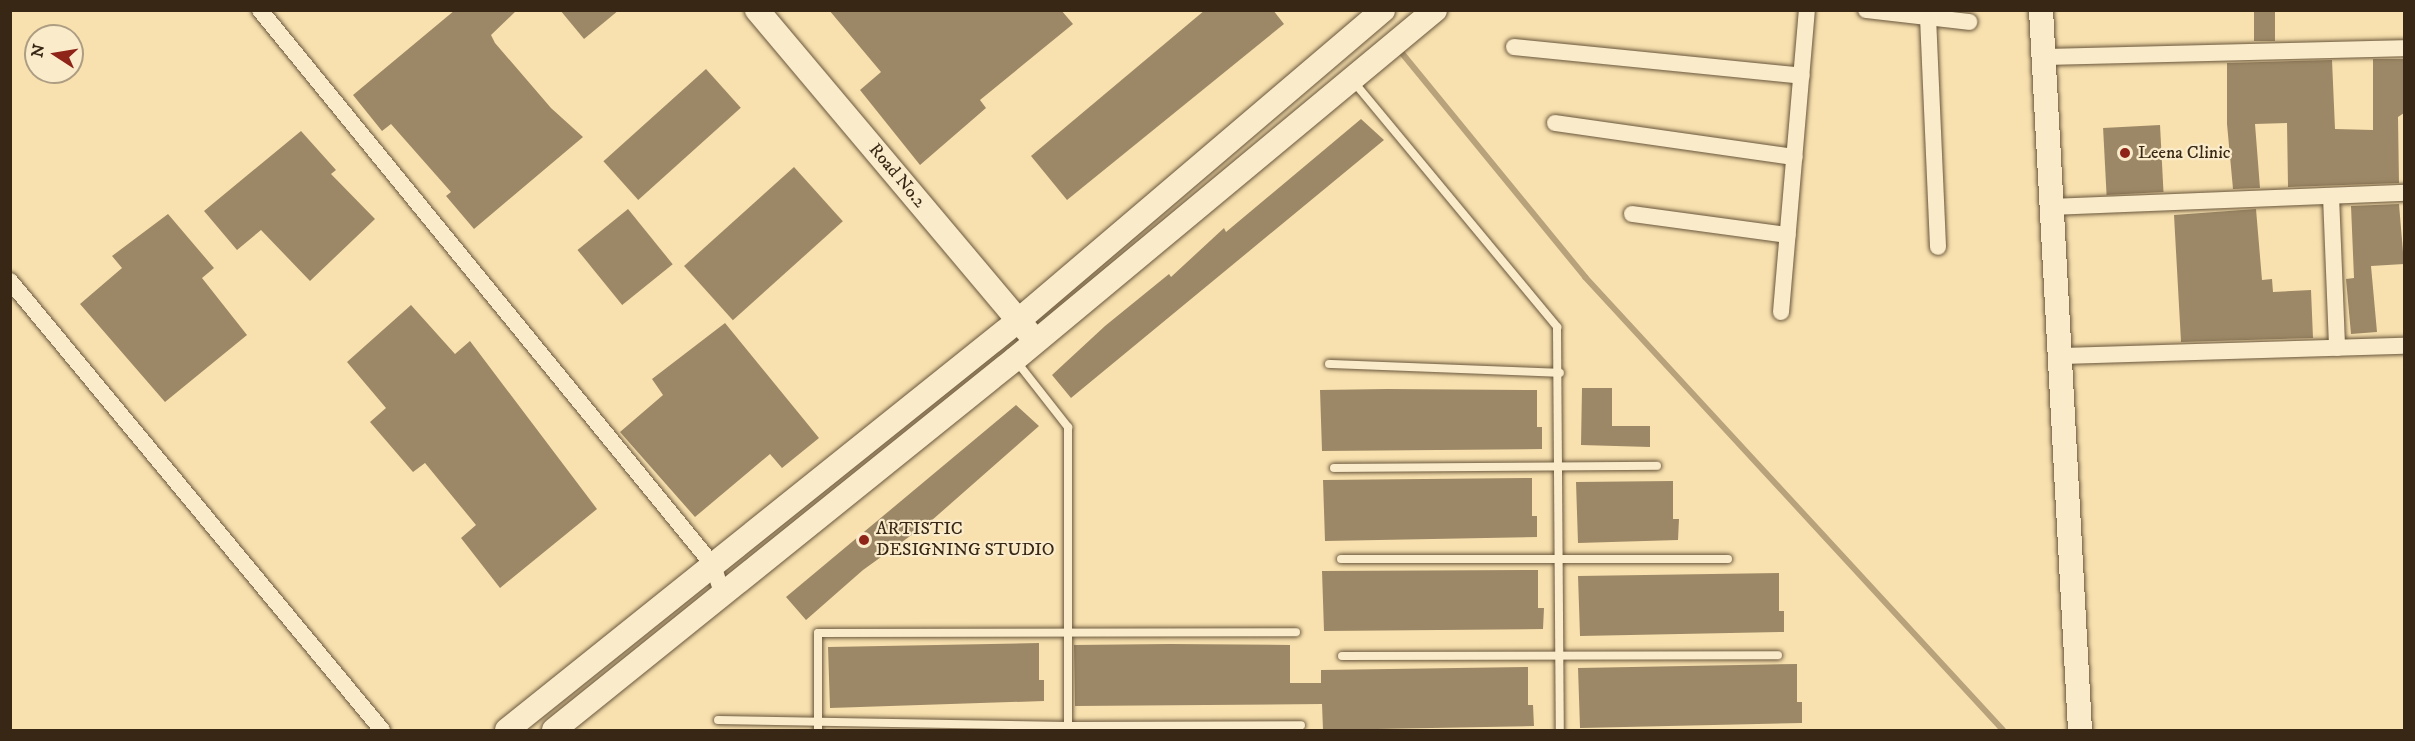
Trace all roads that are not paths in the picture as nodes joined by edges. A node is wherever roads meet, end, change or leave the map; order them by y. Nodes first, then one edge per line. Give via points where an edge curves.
1 (260, 10) edge
2 (757, 10) edge
3 (1435, 10) edge
4 (1807, 10) edge
5 (1866, 10) edge
6 (2041, 10) edge
7 (1382, 12) edge
8 (1928, 17) junction
9 (1969, 22) dead end
10 (1401, 38) junction
11 (1514, 47) dead end
12 (2404, 48) edge
13 (2043, 57) junction
14 (1802, 75) junction
15 (1351, 78) junction
16 (1555, 123) dead end
17 (1795, 157) junction
18 (2404, 194) edge
19 (2331, 196) junction
20 (2052, 207) junction
21 (1632, 214) dead end
22 (1788, 235) junction
23 (1938, 247) dead end
24 (10, 281) edge
25 (1781, 312) dead end
26 (1018, 320) junction
27 (1036, 341) junction
28 (2404, 346) edge
29 (2337, 348) junction
30 (2062, 356) junction
31 (1015, 360) junction
32 (1329, 364) dead end
33 (1560, 373) junction
34 (1560, 465) junction
35 (1657, 466) dead end
36 (1334, 468) dead end
37 (1728, 558) dead end
38 (1341, 559) dead end
39 (1560, 559) junction
40 (713, 565) junction
41 (722, 593) junction
42 (1068, 630) junction
43 (1296, 632) dead end
44 (1561, 654) junction
45 (1778, 655) dead end
46 (1342, 656) dead end
47 (718, 720) dead end
48 (1301, 725) dead end
49 (818, 727) edge
50 (1068, 728) edge
51 (382, 730) edge
52 (507, 730) edge
53 (554, 730) edge
54 (1560, 730) edge
55 (2080, 730) edge

1 - 40 street
2 - 26 main road, Road No.2
3 - 10 main road
4 - 14 street
5 - 8 street
6 - 13 main road
7 - 10 main road
7 - 26 main road
8 - 9 street
8 - 23 street
10 - 15 main road
11 - 14 street
12 - 13 street
13 - 20 main road
14 - 17 street
15 - 27 main road
15 - 33 lane via 1557,327
16 - 17 street
17 - 22 street
18 - 19 street
19 - 20 street
19 - 29 street
20 - 30 main road
21 - 22 street
22 - 25 street
24 - 51 street
26 - 27 main road, Road No.2
26 - 40 main road
27 - 31 main road
28 - 29 street
29 - 30 street
30 - 55 main road
31 - 41 main road
31 - 42 lane via 1068,427
32 - 33 lane
33 - 34 lane
34 - 35 lane
34 - 36 lane
34 - 39 lane
37 - 39 lane
38 - 39 lane
39 - 44 lane
40 - 41 street
40 - 52 main road
41 - 53 main road
42 - 43 lane
42 - 49 lane via 818,633
42 - 50 lane
44 - 45 lane
44 - 46 lane
44 - 54 lane
47 - 49 lane
48 - 50 lane
49 - 50 lane

